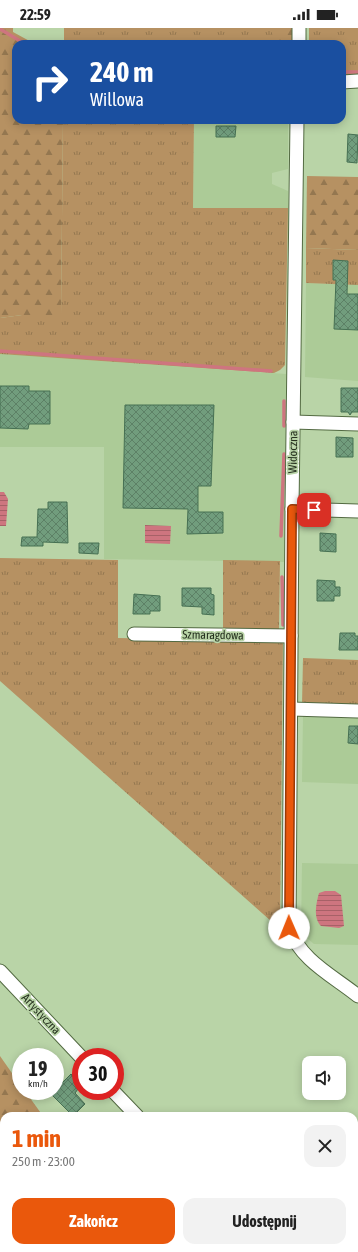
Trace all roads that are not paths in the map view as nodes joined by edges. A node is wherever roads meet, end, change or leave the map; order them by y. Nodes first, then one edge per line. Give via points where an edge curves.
1 (299, 28) edge
2 (299, 40) edge
3 (346, 82) edge
4 (358, 82) edge
5 (298, 124) edge
6 (293, 422) junction
7 (358, 424) edge
8 (292, 509) junction
9 (358, 511) edge
10 (134, 634) dead end
11 (291, 636) junction
12 (291, 709) junction
13 (358, 711) edge
14 (0, 971) edge
15 (358, 996) edge
16 (73, 1048) edge
17 (122, 1100) edge
18 (133, 1112) edge

1 - 2 street
3 - 4 street
5 - 6 street, Widoczna
6 - 7 street
6 - 8 street, Widoczna
8 - 9 street
8 - 11 street, Widoczna
10 - 11 street, Szmaragdowa
11 - 12 street, Widoczna
12 - 13 street
12 - 15 street, Widoczna via 289,928 294,942 308,959
14 - 16 street, Artystyczna
17 - 18 street

